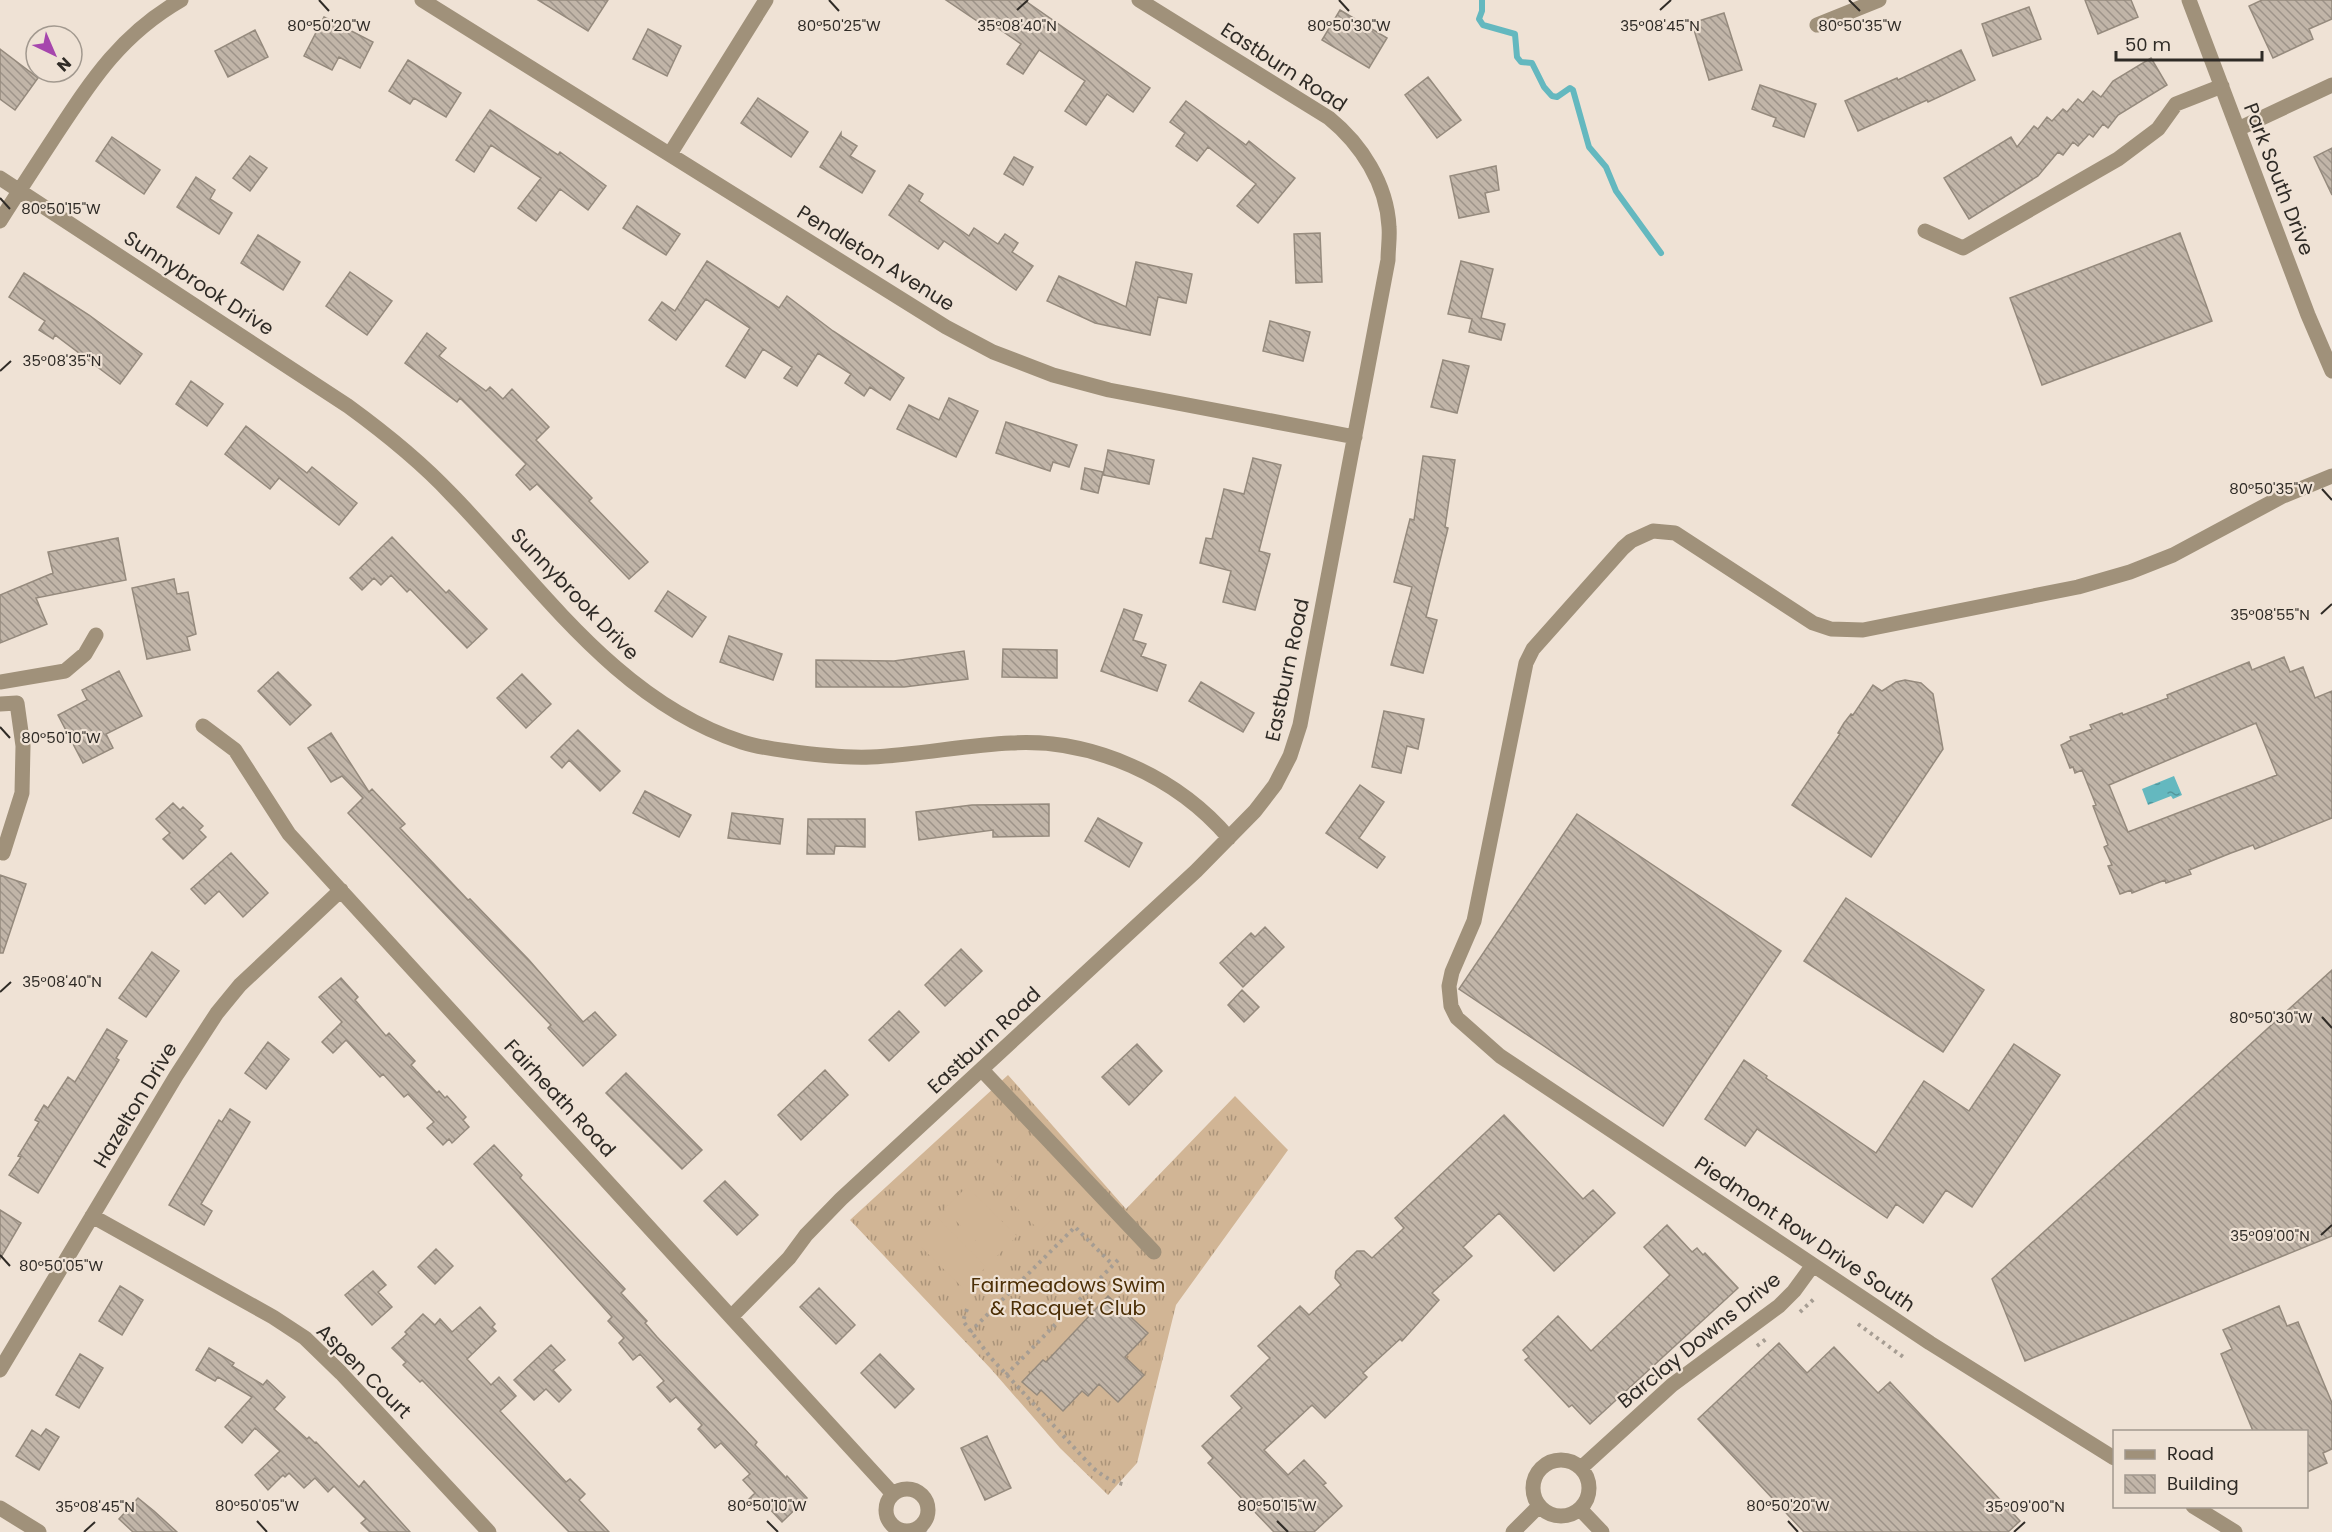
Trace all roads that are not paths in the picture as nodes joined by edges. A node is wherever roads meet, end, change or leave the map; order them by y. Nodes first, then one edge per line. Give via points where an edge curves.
1 (181, 0) edge
2 (422, 0) edge
3 (766, 0) edge
4 (1139, 0) edge
5 (1879, 0) edge
6 (2189, 0) edge
7 (1817, 25) dead end
8 (2332, 85) edge
9 (2222, 86) junction
10 (2238, 129) junction
11 (670, 154) junction
12 (0, 178) edge
13 (19, 191) junction
14 (0, 221) edge
15 (1925, 231) dead end
16 (2332, 371) edge
17 (1355, 437) junction
18 (2332, 476) edge
19 (96, 635) dead end
20 (0, 682) edge
21 (0, 704) edge
22 (203, 726) dead end
23 (1228, 838) junction
24 (0, 852) edge
25 (341, 890) junction
26 (982, 1070) junction
27 (92, 1216) junction
28 (1154, 1252) dead end
29 (1812, 1265) junction
30 (731, 1317) junction
31 (0, 1370) edge
32 (2113, 1457) edge
33 (1581, 1468) junction
34 (893, 1494) junction
35 (1539, 1506) junction
36 (0, 1508) edge
37 (2196, 1508) edge
38 (1580, 1509) junction
39 (923, 1528) edge
40 (39, 1532) edge
41 (489, 1532) edge
42 (1513, 1532) edge
43 (1602, 1532) edge
44 (2235, 1532) edge

1 - 13 street via 122,44 96,74
2 - 11 street, Pendleton Avenue
3 - 11 street
4 - 17 street, Eastburn Road via 1329,118 1363,154 1377,180 1387,209 1388,260
5 - 7 street
6 - 9 street, Park South Drive
8 - 10 street
9 - 10 street, Park South Drive
9 - 15 street via 2176,104 2158,129 2127,153 1963,248
10 - 16 street, Park South Drive
11 - 17 street, Pendleton Avenue via 946,327 1017,363 1109,390
12 - 13 street, Sunnybrook Drive
13 - 14 street
13 - 23 street, Sunnybrook Drive via 375,425 424,466 603,658 638,688 687,719 762,748 827,757 872,757 1013,742 1084,749 1154,777 1191,802
17 - 23 street, Eastburn Road via 1300,725 1275,785
18 - 29 street, Piedmont Row Drive South via 2283,495 2173,555 2130,573 1863,630 1831,629 1813,623 1674,532 1653,531 1631,541 1614,557 1533,649 1526,663 1474,921 1452,972 1449,986 1454,1013 1508,1061
19 - 20 street via 85,654 65,671
21 - 24 street via 17,703 23,746 22,793 3,853
22 - 25 street, Fairheath Road via 235,750 285,829
23 - 26 street, Eastburn Road
25 - 27 street, Hazelton Drive via 219,1009
25 - 30 street, Fairheath Road
26 - 28 street
26 - 30 street, Eastburn Road via 841,1199
27 - 31 street, Hazelton Drive
27 - 41 street, Aspen Court via 305,1338
29 - 32 street, Piedmont Row Drive South
29 - 33 street, Barclay Downs Drive via 1791,1296 1672,1385
30 - 34 street, Fairheath Road
33 - 35 street via 1564,1460 1546,1464 1534,1479
33 - 38 street via 1589,1493
34 - 39 street via 913,1490 924,1499 927,1513
34 - 39 street via 886,1512 891,1524 909,1531
35 - 38 street via 1555,1516
35 - 42 street
36 - 40 street
37 - 44 street
38 - 43 street

